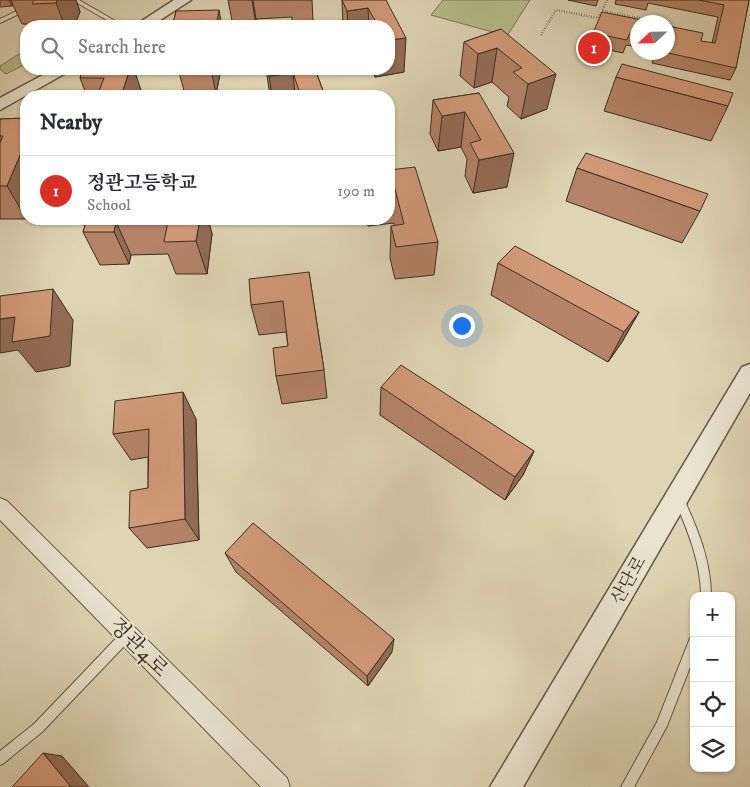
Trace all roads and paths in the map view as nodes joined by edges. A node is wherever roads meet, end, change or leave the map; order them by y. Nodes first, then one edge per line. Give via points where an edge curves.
1 (75, 0) edge
2 (184, 0) edge
3 (607, 0) edge
4 (37, 5) edge
5 (602, 11) junction
6 (630, 16) edge
7 (110, 20) edge
8 (151, 20) edge
9 (0, 21) edge
10 (541, 34) dead end
11 (54, 75) edge
12 (27, 90) edge
13 (20, 94) edge
14 (0, 105) edge
15 (750, 373) edge
16 (678, 495) junction
17 (0, 507) edge
18 (706, 592) edge
19 (126, 635) junction
20 (690, 652) edge
21 (0, 759) edge
22 (278, 787) edge
23 (506, 787) edge
24 (628, 787) edge

1 - 7 lane
2 - 8 street
3 - 5 path
4 - 9 lane
5 - 6 path
5 - 10 path via 598,18 556,10
11 - 12 street
13 - 14 street
15 - 16 street, 산단로
16 - 18 lane via 698,545 707,581
16 - 23 street, 산단로
17 - 19 street, 정관4로
19 - 21 lane via 38,728
19 - 22 street, 정관4로
20 - 24 lane via 661,726

